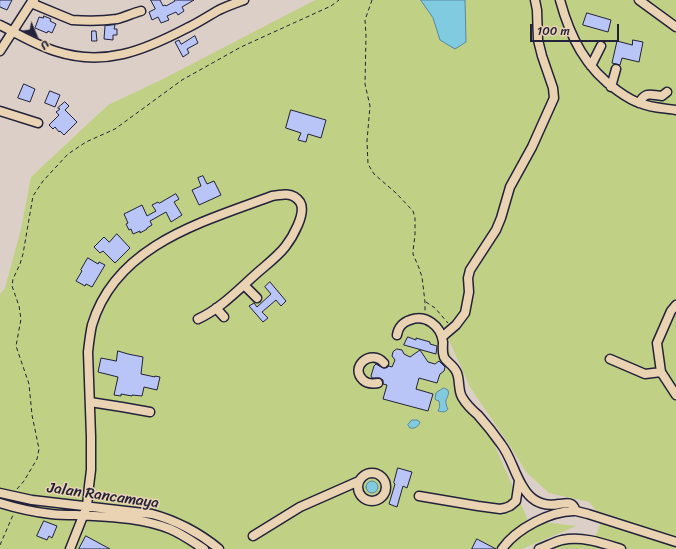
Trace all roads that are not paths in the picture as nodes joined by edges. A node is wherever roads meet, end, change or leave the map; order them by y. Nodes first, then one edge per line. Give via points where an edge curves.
1 (244, 0) edge
2 (535, 0) edge
3 (560, 0) edge
4 (639, 0) edge
5 (33, 2) edge
6 (142, 11) dead end
7 (0, 25) edge
8 (676, 28) edge
9 (12, 31) junction
10 (601, 46) dead end
11 (0, 51) edge
12 (591, 66) junction
13 (616, 69) dead end
14 (611, 87) junction
15 (667, 92) dead end
16 (639, 103) junction
17 (676, 110) edge
18 (0, 111) edge
19 (38, 122) dead end
20 (244, 285) junction
21 (257, 298) dead end
22 (676, 305) edge
23 (216, 308) junction
24 (224, 317) dead end
25 (198, 319) dead end
26 (397, 335) dead end
27 (442, 337) junction
28 (610, 359) dead end
29 (384, 363) dead end
30 (661, 372) junction
31 (378, 383) dead end
32 (676, 395) edge
33 (90, 402) junction
34 (150, 412) dead end
35 (359, 481) dead end
36 (519, 481) junction
37 (0, 493) edge
38 (419, 496) dead end
39 (3, 504) edge
40 (87, 506) junction
41 (576, 511) junction
42 (84, 516) junction
43 (253, 536) dead end
44 (676, 542) edge
45 (70, 549) edge
46 (204, 549) edge
47 (219, 549) edge
48 (502, 549) edge
49 (539, 549) edge
50 (621, 549) edge

1 - 9 street via 147,47 110,57 95,58 56,52
2 - 27 street via 538,10 538,40 554,98 510,187 496,230 470,270 465,313
3 - 12 street via 574,39
4 - 8 street
5 - 6 street via 72,20 119,18
5 - 9 street
7 - 9 street
9 - 11 street
10 - 12 street
12 - 14 street
13 - 14 street
14 - 16 street
15 - 16 street via 662,96 646,95
16 - 17 street
18 - 19 street
20 - 21 street
20 - 23 street
20 - 33 street via 280,252 293,234 302,206 291,195 272,196 192,226 147,251 117,278 99,306 92,327 88,352
22 - 30 street via 657,342
23 - 24 street
23 - 25 street
26 - 27 street via 402,324 424,318 432,322
27 - 36 street via 444,357 457,372 460,394 502,446
28 - 30 street via 645,374
29 - 31 street via 371,357 359,367 360,377 365,382
30 - 32 street
33 - 34 street
33 - 40 street via 91,470
35 - 43 street via 300,507
36 - 38 street via 516,500 510,506 500,509
36 - 41 street via 532,499 546,504 568,503 574,506
37 - 40 street, Jalan Rancamaya via 32,500
39 - 42 street, Jalan Rancamaya via 52,514
40 - 42 street
40 - 47 street, Jalan Rancamaya via 161,516 196,533
41 - 44 street
41 - 48 street via 538,521 517,534
42 - 45 street
42 - 46 street, Jalan Rancamaya via 148,522 170,529
49 - 50 street via 552,543 576,539

